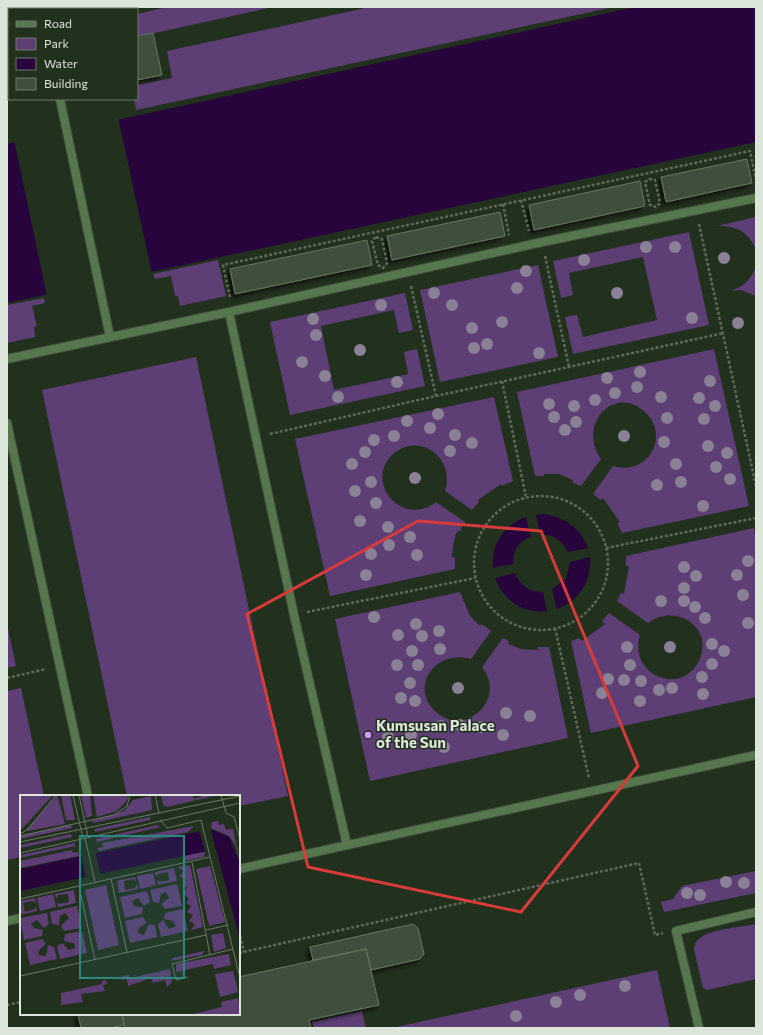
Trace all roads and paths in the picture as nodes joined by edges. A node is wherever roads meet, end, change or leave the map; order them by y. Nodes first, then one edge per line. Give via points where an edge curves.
1 (60, 100) edge
2 (648, 173) junction
3 (649, 179) junction
4 (756, 180) edge
5 (756, 198) edge
6 (521, 200) junction
7 (660, 203) dead end
8 (503, 204) junction
9 (650, 205) dead end
10 (696, 210) junction
11 (375, 232) junction
12 (530, 233) dead end
13 (376, 237) junction
14 (509, 237) dead end
15 (542, 242) junction
16 (387, 263) dead end
17 (378, 265) dead end
18 (408, 272) junction
19 (230, 298) dead end
20 (229, 312) junction
21 (724, 333) junction
22 (110, 337) junction
23 (7, 359) edge
24 (569, 367) junction
25 (502, 381) junction
26 (436, 396) junction
27 (7, 423) edge
28 (256, 437) junction
29 (756, 486) edge
30 (526, 497) junction
31 (756, 518) edge
32 (606, 548) junction
33 (475, 578) junction
34 (294, 615) junction
35 (556, 628) junction
36 (60, 666) junction
37 (7, 678) edge
38 (756, 755) edge
39 (592, 791) junction
40 (88, 795) edge
41 (347, 845) junction
42 (240, 870) edge
43 (756, 912) edge
44 (20, 918) edge
45 (7, 921) edge
46 (676, 931) junction
47 (240, 936) edge
48 (244, 952) junction
49 (240, 954) edge
50 (20, 1002) edge
51 (7, 1005) edge
52 (699, 1028) edge

1 - 22 street
2 - 3 path
2 - 4 path via 750,151
2 - 6 path
3 - 7 path via 655,180
3 - 9 path via 645,182
5 - 10 street
6 - 8 path
6 - 12 path
8 - 11 path
8 - 14 path
10 - 15 street
10 - 21 path
11 - 13 path
11 - 19 path via 223,265
13 - 16 path via 382,239
13 - 17 path via 372,241
15 - 18 street
15 - 24 path
18 - 20 street
18 - 26 path
20 - 22 street
20 - 28 street
21 - 24 path
21 - 29 path
22 - 23 street
24 - 25 path
25 - 26 path
25 - 30 path
26 - 28 path
27 - 36 street
28 - 34 street
30 - 32 path via 556,498 583,511 594,521 602,534
30 - 33 path via 499,510 480,533 474,563
31 - 32 path
32 - 35 path via 606,578 597,598 582,615
33 - 34 path
33 - 35 path via 488,604 511,623 540,630
34 - 41 street
35 - 39 path
36 - 37 path
36 - 40 street
38 - 39 street
39 - 41 street
41 - 42 street
43 - 46 street
44 - 45 street
46 - 48 path via 655,935 639,863
46 - 52 street
47 - 48 path
48 - 49 path
50 - 51 path

